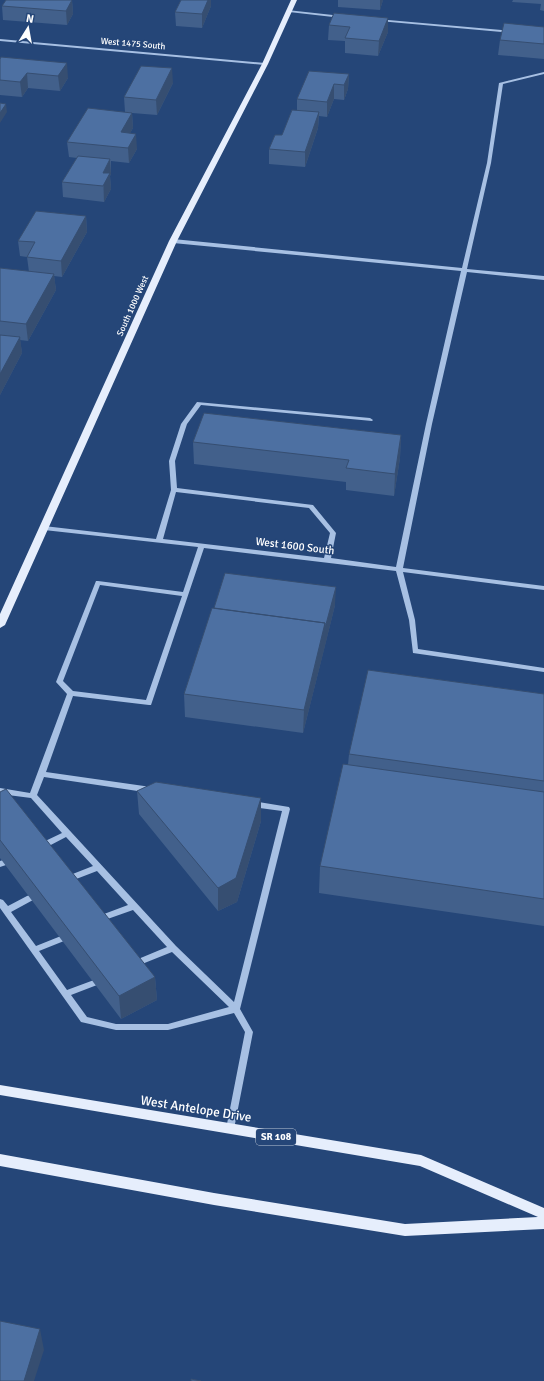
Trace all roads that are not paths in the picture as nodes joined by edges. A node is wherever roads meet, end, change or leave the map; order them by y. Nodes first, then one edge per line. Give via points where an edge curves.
1 (294, 0) edge
2 (289, 12) junction
3 (345, 17) edge
4 (377, 20) edge
5 (520, 33) edge
6 (0, 40) edge
7 (264, 64) junction
8 (544, 73) edge
9 (173, 241) junction
10 (464, 270) junction
11 (544, 278) edge
12 (370, 420) dead end
13 (174, 490) junction
14 (44, 528) junction
15 (159, 541) junction
16 (202, 546) junction
17 (327, 560) junction
18 (399, 570) junction
19 (544, 588) edge
20 (185, 594) junction
21 (0, 625) edge
22 (544, 670) edge
23 (71, 693) junction
24 (41, 774) junction
25 (0, 791) edge
26 (159, 791) edge
27 (33, 796) junction
28 (246, 803) edge
29 (68, 834) junction
30 (38, 848) edge
31 (98, 867) junction
32 (64, 881) edge
33 (30, 898) edge
34 (0, 902) edge
35 (134, 906) junction
36 (6, 911) junction
37 (95, 920) edge
38 (60, 939) edge
39 (173, 948) junction
40 (34, 950) junction
41 (130, 966) edge
42 (94, 983) edge
43 (66, 994) junction
44 (236, 1009) junction
45 (0, 1090) edge
46 (230, 1129) junction
47 (0, 1160) edge
48 (544, 1214) edge
49 (544, 1222) edge

1 - 2 main road, South 1000 West
2 - 3 street
2 - 7 main road, South 1000 West
4 - 5 street
6 - 7 street, West 1475 South
7 - 9 main road, South 1000 West
8 - 10 street via 501,82 489,164
9 - 10 street
9 - 14 main road, South 1000 West
10 - 11 street
10 - 18 street
12 - 13 street via 199,403 184,424 172,461
13 - 15 street
13 - 17 street via 312,506 333,533
14 - 15 street, West 1600 South
14 - 21 main road, South 1000 West
15 - 16 street, West 1600 South
16 - 17 street, West 1600 South
16 - 20 street
17 - 18 street, West 1600 South
18 - 19 street, West 1600 South
18 - 22 street via 412,620 415,651
20 - 23 street via 149,703
20 - 23 street via 98,583 59,682
23 - 24 street
24 - 26 street
24 - 27 street
25 - 27 street
27 - 29 street
28 - 44 street via 286,809
29 - 30 street
29 - 31 street
31 - 32 street
31 - 35 street
33 - 36 street
34 - 36 street
35 - 37 street
35 - 39 street
36 - 40 street
38 - 40 street
39 - 41 street
39 - 44 street
40 - 43 street
42 - 43 street
43 - 44 street via 84,1020 116,1027 168,1027
44 - 46 street via 249,1032
45 - 46 main road, West Antelope Drive / SR 108
46 - 48 main road, West Antelope Drive / SR 108 via 421,1161
47 - 49 main road via 405,1230

